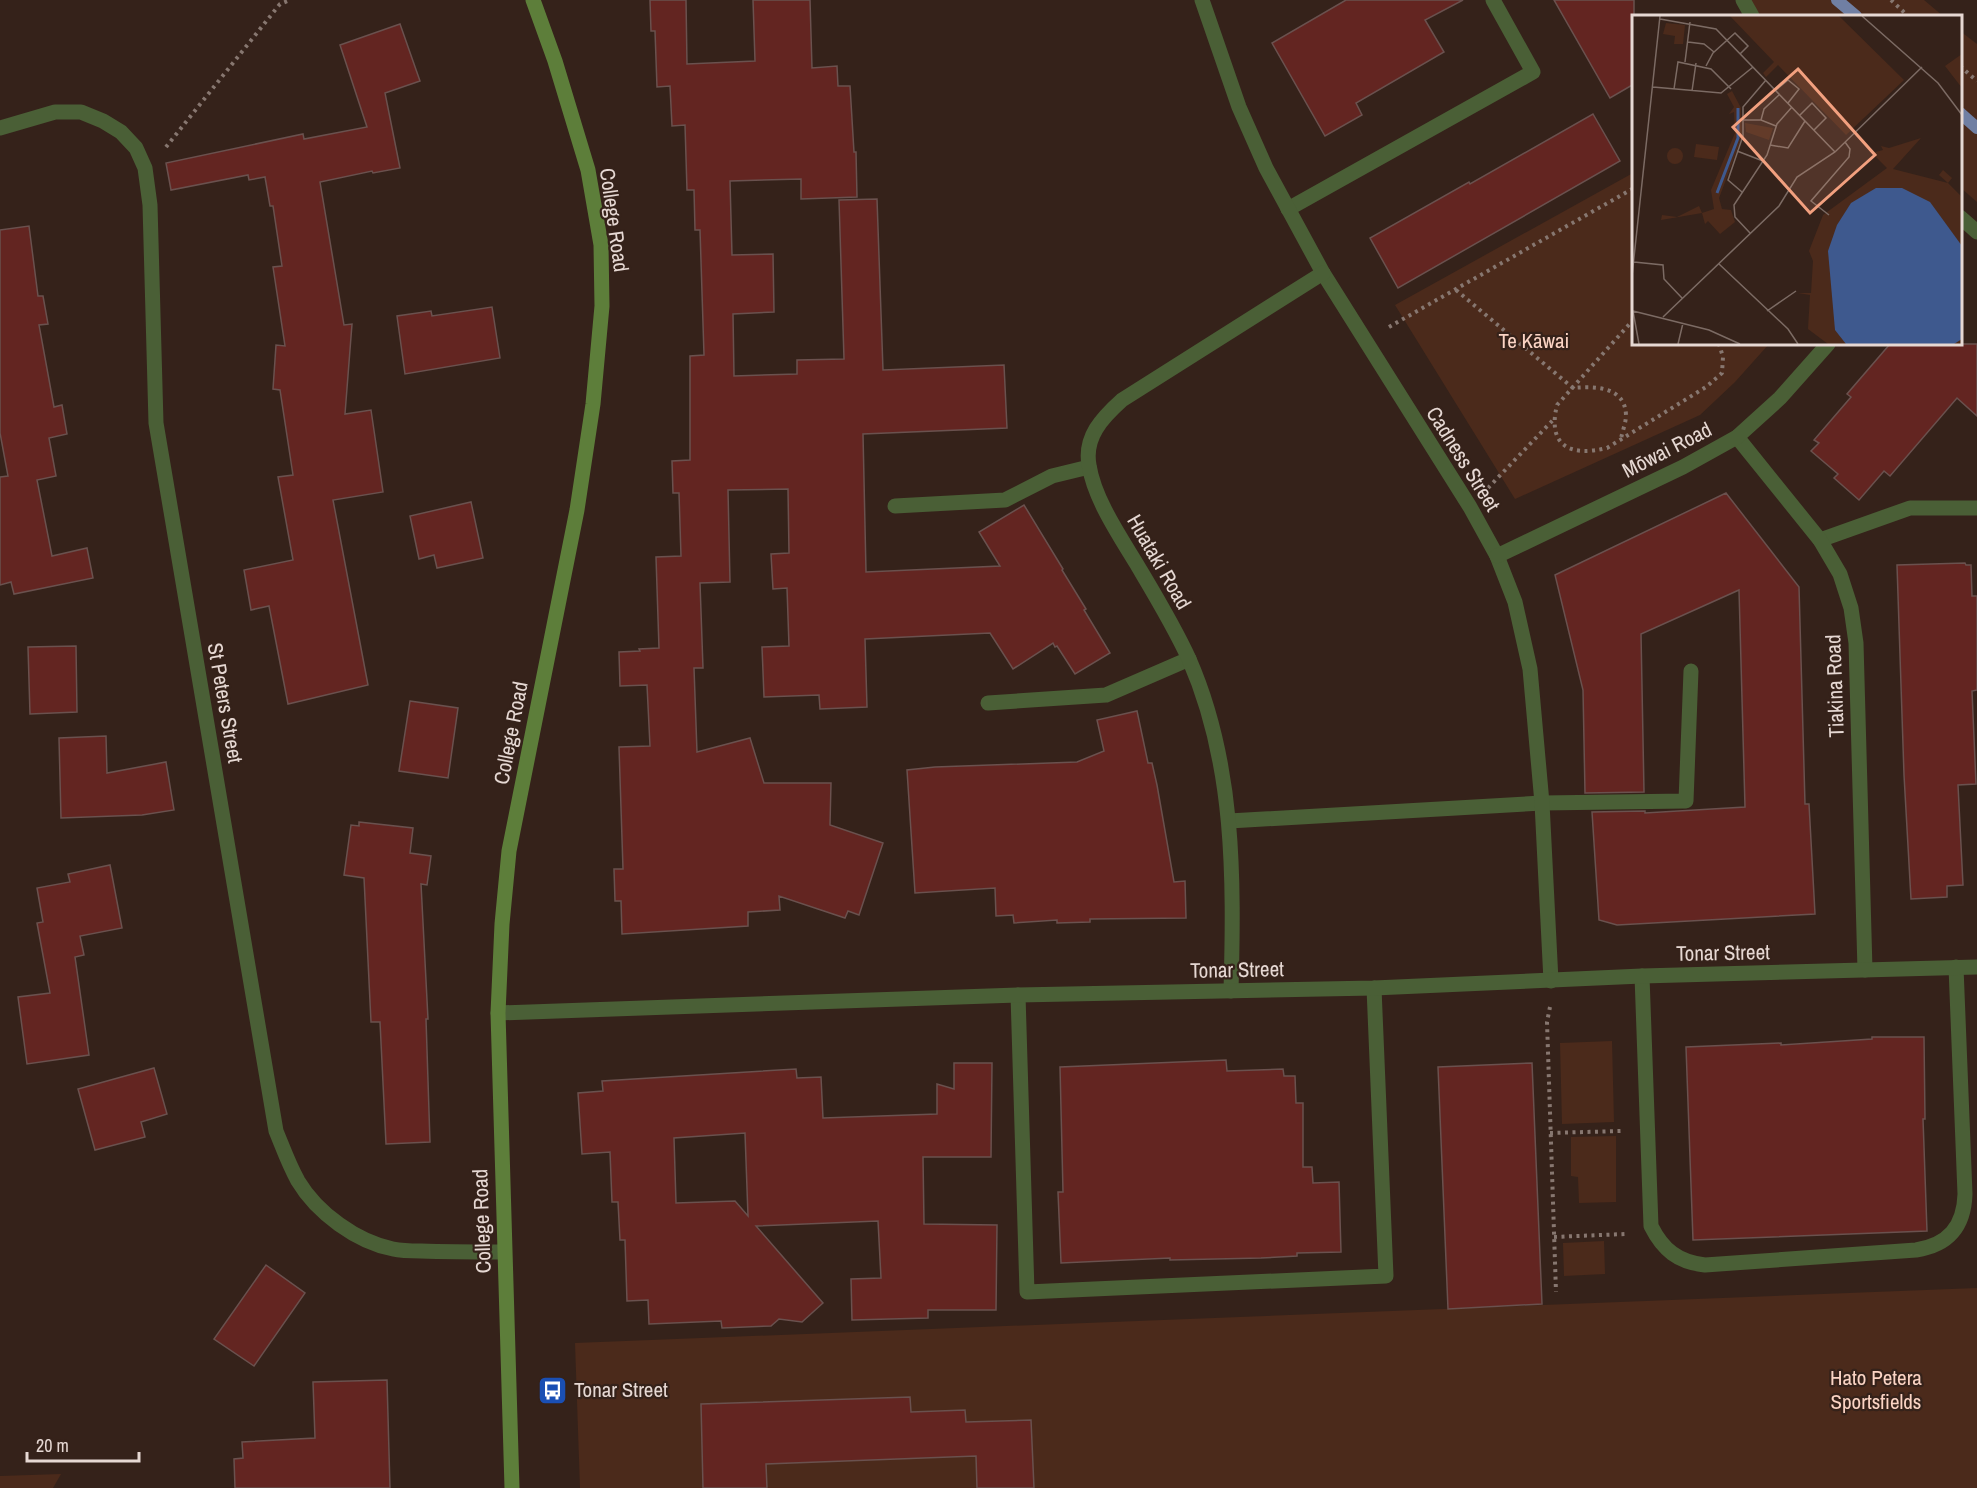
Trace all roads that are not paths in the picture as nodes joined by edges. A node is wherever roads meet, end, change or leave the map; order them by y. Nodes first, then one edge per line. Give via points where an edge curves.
1 (533, 0) edge
2 (1202, 0) edge
3 (1493, 0) edge
4 (1743, 0) edge
5 (1751, 15) edge
6 (0, 128) edge
7 (1288, 209) junction
8 (1962, 219) edge
9 (1977, 232) edge
10 (1323, 273) junction
11 (1827, 345) edge
12 (1737, 437) junction
13 (1089, 467) junction
14 (895, 506) dead end
15 (1977, 508) edge
16 (1820, 540) junction
17 (1497, 556) junction
18 (1189, 659) junction
19 (1691, 671) dead end
20 (988, 703) dead end
21 (1542, 803) junction
22 (1229, 821) junction
23 (1956, 967) junction
24 (1977, 967) edge
25 (1865, 970) junction
26 (1642, 976) junction
27 (1551, 981) junction
28 (1374, 988) junction
29 (1231, 991) junction
30 (1018, 995) junction
31 (498, 1013) junction
32 (504, 1252) junction
33 (512, 1488) edge

1 - 31 main road, College Road via 588,170 601,245 602,306 577,510 509,851
2 - 7 street, Cadness Street via 1239,107
3 - 7 street via 1533,72
4 - 5 street
6 - 32 street, St Peters Street via 55,112 81,112 121,132 136,148 145,168 150,205 156,423 276,1131 286,1159 299,1184 316,1203 363,1240 394,1250
7 - 10 street, Cadness Street
8 - 9 street
10 - 13 street, Huataki Road via 1122,400 1090,436
10 - 17 street, Cadness Street
11 - 12 street, Mōwai Road via 1780,398
12 - 16 street, Tiakina Road
12 - 17 street, Mōwai Road
13 - 14 street via 1052,476 1005,500
13 - 18 street, Huataki Road via 1111,522
15 - 16 street via 1910,508
16 - 25 street, Tiakina Road via 1840,574 1851,608 1856,643
17 - 21 street, Cadness Street via 1515,602 1528,658
18 - 20 street via 1106,695
18 - 22 street, Huataki Road via 1208,707
19 - 21 street via 1686,801
21 - 22 street
21 - 27 street, Cadness Street
22 - 29 street, Huataki Road
23 - 24 street, Tonar Street
23 - 25 street, Tonar Street
23 - 26 street via 1965,1194 1962,1216 1950,1235 1928,1248 1916,1250 1705,1265 1692,1264 1669,1252 1651,1226
25 - 26 street, Tonar Street
26 - 27 street, Tonar Street
27 - 28 street, Tonar Street
28 - 29 street, Tonar Street
28 - 30 street via 1386,1276 1027,1292
29 - 30 street, Tonar Street
30 - 31 street, Tonar Street
31 - 32 main road, College Road
32 - 33 main road, College Road

